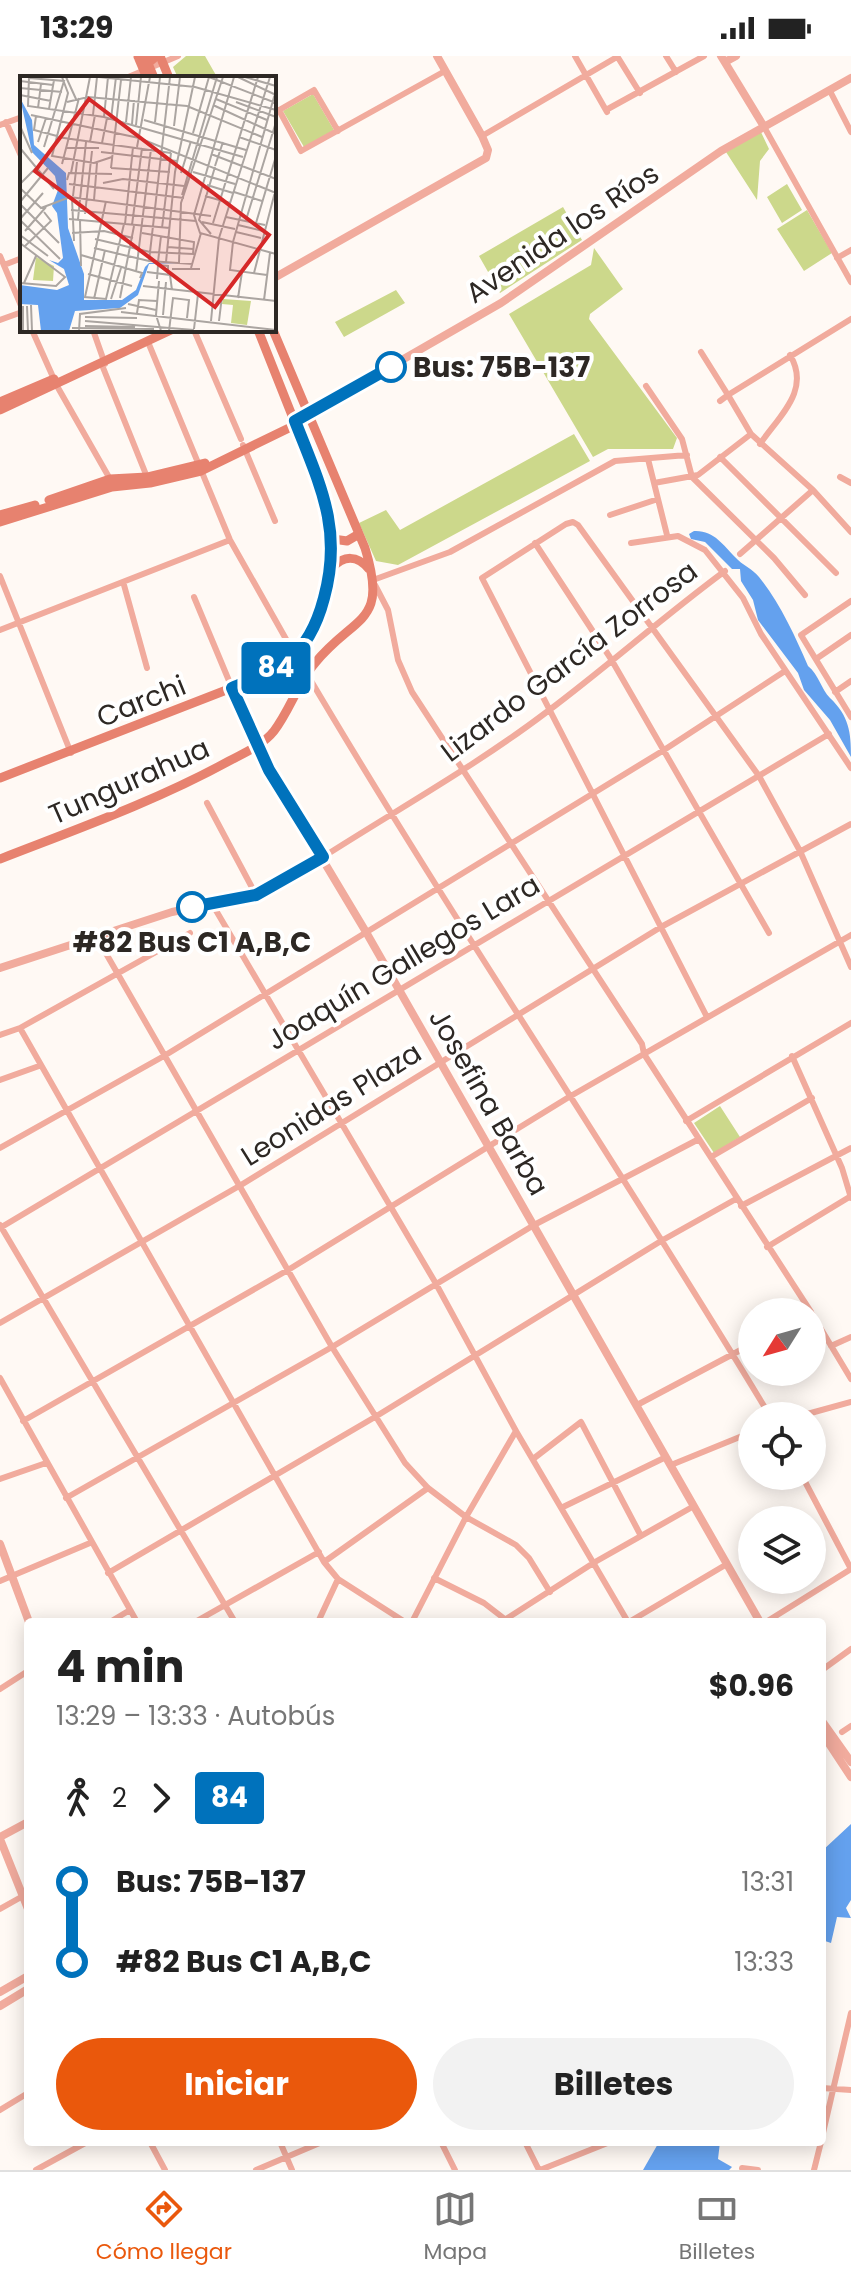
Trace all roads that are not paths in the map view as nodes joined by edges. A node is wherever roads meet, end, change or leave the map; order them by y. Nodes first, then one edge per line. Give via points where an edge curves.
1 (140, 56) edge
2 (178, 56) edge
3 (437, 56) edge
4 (575, 56) edge
5 (617, 56) edge
6 (666, 56) edge
7 (704, 56) edge
8 (736, 56) edge
9 (160, 59) edge
10 (723, 59) edge
11 (445, 71) junction
12 (676, 72) junction
13 (586, 75) junction
14 (149, 76) edge
15 (851, 78) edge
16 (830, 91) junction
17 (640, 93) junction
18 (277, 112) edge
19 (3, 124) edge
20 (763, 125) junction
21 (338, 131) junction
22 (851, 132) edge
23 (482, 136) junction
24 (20, 154) edge
25 (851, 250) edge
26 (0, 256) edge
27 (837, 258) junction
28 (20, 259) edge
29 (4, 265) junction
30 (276, 277) edge
31 (851, 282) edge
32 (20, 305) edge
33 (20, 311) edge
34 (851, 319) edge
35 (0, 320) edge
36 (33, 332) edge
37 (94, 332) edge
38 (167, 332) edge
39 (195, 332) edge
40 (259, 332) edge
41 (274, 332) edge
42 (148, 342) junction
43 (701, 352) dead end
44 (790, 355) junction
45 (104, 364) junction
46 (56, 383) junction
47 (646, 386) dead end
48 (728, 395) junction
49 (720, 401) dead end
50 (0, 402) edge
51 (0, 410) edge
52 (308, 414) junction
53 (295, 421) junction
54 (751, 434) junction
55 (760, 444) junction
56 (243, 445) junction
57 (687, 455) junction
58 (720, 457) junction
59 (648, 459) junction
60 (200, 468) junction
61 (147, 477) junction
62 (692, 477) junction
63 (840, 477) dead end
64 (110, 479) junction
65 (654, 483) junction
66 (851, 483) edge
67 (813, 490) junction
68 (658, 499) junction
69 (0, 515) edge
70 (610, 515) dead end
71 (782, 515) junction
72 (275, 521) dead end
73 (0, 522) edge
74 (851, 532) edge
75 (359, 534) junction
76 (667, 535) junction
77 (333, 539) junction
78 (755, 539) junction
79 (230, 540) junction
80 (535, 543) junction
81 (631, 543) dead end
82 (740, 554) dead end
83 (332, 568) junction
84 (725, 571) junction
85 (836, 573) dead end
86 (0, 576) edge
87 (374, 580) junction
88 (124, 585) junction
89 (805, 595) dead end
90 (194, 597) dead end
91 (851, 601) edge
92 (19, 623) junction
93 (651, 625) junction
94 (0, 630) edge
95 (851, 635) edge
96 (295, 655) junction
97 (611, 659) junction
98 (816, 659) junction
99 (147, 668) dead end
100 (785, 671) junction
101 (307, 674) junction
102 (851, 681) edge
103 (232, 688) junction
104 (835, 692) junction
105 (548, 711) junction
106 (718, 716) junction
107 (851, 717) edge
108 (829, 734) junction
109 (257, 746) junction
110 (664, 750) junction
111 (71, 753) junction
112 (851, 768) edge
113 (464, 769) junction
114 (759, 776) junction
115 (0, 778) edge
116 (590, 794) junction
117 (207, 803) dead end
118 (700, 811) junction
119 (390, 814) junction
120 (851, 824) edge
121 (511, 841) junction
122 (800, 851) junction
123 (323, 857) junction
124 (623, 857) junction
125 (0, 859) edge
126 (741, 882) junction
127 (435, 888) junction
128 (256, 895) junction
129 (550, 901) junction
130 (211, 902) junction
131 (661, 927) junction
132 (366, 932) junction
133 (190, 933) dead end
134 (769, 933) dead end
135 (96, 935) junction
136 (851, 935) edge
137 (838, 941) junction
138 (472, 947) junction
139 (851, 967) edge
140 (0, 968) edge
141 (593, 968) junction
142 (118, 974) junction
143 (399, 990) junction
144 (265, 993) junction
145 (516, 1015) junction
146 (707, 1017) junction
147 (851, 1023) edge
148 (20, 1028) junction
149 (0, 1035) edge
150 (298, 1050) junction
151 (644, 1054) junction
152 (164, 1056) junction
153 (792, 1056) junction
154 (441, 1062) junction
155 (39, 1066) junction
156 (0, 1080) edge
157 (569, 1097) junction
158 (812, 1098) junction
159 (196, 1111) junction
160 (66, 1113) junction
161 (342, 1121) junction
162 (686, 1121) junction
163 (699, 1139) junction
164 (0, 1148) edge
165 (490, 1148) junction
166 (851, 1148) edge
167 (836, 1155) junction
168 (711, 1157) junction
169 (99, 1169) junction
170 (623, 1178) junction
171 (241, 1185) junction
172 (851, 1197) edge
173 (736, 1199) junction
174 (391, 1205) junction
175 (741, 1206) junction
176 (534, 1225) junction
177 (0, 1227) edge
178 (661, 1241) junction
179 (141, 1242) junction
180 (767, 1247) junction
181 (288, 1270) junction
182 (435, 1282) junction
183 (575, 1295) junction
184 (43, 1298) junction
185 (800, 1298) edge
186 (0, 1323) edge
187 (188, 1326) junction
188 (851, 1337) edge
189 (826, 1338) edge
190 (831, 1346) junction
191 (332, 1347) junction
192 (738, 1352) edge
193 (475, 1354) junction
194 (733, 1355) junction
195 (0, 1378) edge
196 (851, 1379) edge
197 (92, 1380) junction
198 (762, 1402) edge
199 (851, 1402) edge
200 (233, 1403) junction
201 (637, 1405) junction
202 (826, 1409) edge
203 (375, 1417) junction
204 (23, 1421) junction
205 (516, 1431) junction
206 (738, 1437) edge
207 (138, 1458) junction
208 (533, 1459) junction
209 (668, 1461) junction
210 (46, 1463) junction
211 (274, 1475) junction
212 (0, 1479) edge
213 (613, 1483) junction
214 (428, 1488) junction
215 (809, 1490) edge
216 (66, 1498) junction
217 (694, 1506) junction
218 (563, 1507) junction
219 (466, 1517) junction
220 (181, 1531) junction
221 (641, 1536) junction
222 (90, 1543) junction
223 (0, 1544) edge
224 (319, 1552) junction
225 (324, 1562) junction
226 (595, 1562) junction
227 (727, 1564) junction
228 (851, 1569) edge
229 (108, 1573) junction
230 (11, 1577) junction
231 (434, 1578) junction
232 (338, 1579) junction
233 (0, 1581) edge
234 (550, 1592) junction
235 (225, 1605) junction
236 (130, 1610) junction
237 (396, 1617) edge
238 (27, 1618) edge
239 (117, 1618) edge
240 (135, 1618) edge
241 (202, 1618) edge
242 (233, 1618) edge
243 (320, 1618) edge
244 (414, 1618) edge
245 (503, 1618) edge
246 (511, 1618) edge
247 (626, 1618) edge
248 (635, 1618) edge
249 (761, 1618) edge
250 (770, 1618) edge
251 (851, 1649) edge
252 (826, 1667) edge
253 (24, 1674) edge
254 (0, 1689) edge
255 (851, 1726) edge
256 (826, 1727) edge
257 (842, 1732) dead end
258 (826, 1739) edge
259 (851, 1762) edge
260 (851, 1777) edge
261 (24, 1824) edge
262 (0, 1838) edge
263 (23, 1896) joint
264 (0, 1909) edge
265 (24, 1978) edge
266 (24, 1991) edge
267 (0, 1992) edge
268 (0, 2006) edge
269 (851, 2013) edge
270 (826, 2088) edge
271 (833, 2088) junction
272 (851, 2090) edge
273 (24, 2095) edge
274 (0, 2110) edge
275 (826, 2118) edge
276 (80, 2146) edge
277 (152, 2146) edge
278 (282, 2146) edge
279 (313, 2146) edge
280 (443, 2146) edge
281 (527, 2146) edge
282 (600, 2146) edge
283 (820, 2146) edge
284 (287, 2157) junction
285 (742, 2168) dead end
286 (36, 2170) edge
287 (165, 2170) edge
288 (256, 2170) edge
289 (292, 2170) edge
290 (455, 2170) edge
291 (539, 2170) edge
292 (758, 2170) edge
293 (814, 2170) edge

1 - 9 main road via 148,63
1 - 14 main road
2 - 9 street
3 - 11 street
4 - 13 street
5 - 13 street
5 - 17 street
6 - 12 street
7 - 12 street
8 - 10 street
9 - 14 street
10 - 20 street
11 - 21 street
11 - 23 street
12 - 17 street
13 - 17 street via 607,112
13 - 23 street
15 - 16 street, Avenida los Ríos
16 - 20 street, Avenida los Ríos
16 - 22 street
18 - 21 street via 301,151
18 - 21 street via 314,90
19 - 24 street
20 - 27 street
20 - 52 street, Avenida los Ríos via 501,303
23 - 30 street via 488,150 480,163
25 - 27 street
26 - 29 street
27 - 31 street
28 - 29 street
29 - 32 street
33 - 35 street
34 - 44 street
36 - 46 street
37 - 45 street
38 - 42 main road
39 - 56 street
40 - 53 main road, Carchi
41 - 52 main road
42 - 45 main road
42 - 60 street
43 - 48 street
44 - 48 street
44 - 55 street via 800,375 797,390
45 - 46 main road
45 - 61 street
46 - 50 main road
46 - 51 main road
46 - 64 street
47 - 57 street
48 - 49 street
48 - 54 street
52 - 53 main road, Avenida los Ríos
52 - 75 main road
53 - 56 main road, Avenida los Ríos
53 - 77 main road, Carchi via 324,496
54 - 55 street
54 - 58 street
55 - 67 street
56 - 60 main road, Avenida los Ríos
56 - 72 street
57 - 59 street
57 - 62 street
58 - 62 street
58 - 71 street
59 - 65 street
59 - 87 street via 597,468 450,552
60 - 61 main road, Avenida los Ríos
60 - 73 main road, Avenida los Ríos via 150,483 112,487
60 - 79 street
61 - 64 main road, Avenida los Ríos
62 - 65 street
62 - 78 street
63 - 66 street
64 - 69 main road, Avenida los Ríos
65 - 68 street
67 - 71 street
67 - 74 street
68 - 70 street
68 - 76 street
71 - 78 street
71 - 85 street
75 - 77 main road via 347,541
75 - 87 main road
76 - 81 street
76 - 84 street via 699,545
77 - 83 main road, Carchi
78 - 82 street
78 - 89 street
79 - 88 street
79 - 96 street
80 - 93 street via 573,522
80 - 97 street
80 - 105 street via 482,578
83 - 87 main road via 354,558
83 - 96 main road, Carchi via 320,615
84 - 93 street, Lizardo García Zorrosa
84 - 100 street
86 - 92 street
87 - 101 main road, Tungurahua via 363,620
87 - 113 street via 394,628 403,677
88 - 92 street
88 - 99 street
90 - 103 street, Josefina Barba
91 - 98 street via 801,635
92 - 94 street
92 - 111 street
93 - 97 street, Lizardo García Zorrosa
93 - 106 street
95 - 98 street
96 - 103 main road, Carchi
97 - 105 street, Lizardo García Zorrosa
97 - 110 street
98 - 104 street
100 - 106 street
100 - 108 street
101 - 109 main road, Tungurahua via 274,732
101 - 119 street
102 - 104 street
103 - 109 street, Josefina Barba
103 - 111 main road, Carchi
104 - 107 street
105 - 113 street, Lizardo García Zorrosa
105 - 116 street
106 - 110 street
106 - 114 street
108 - 112 street
108 - 114 street, Joaquín Gallegos Lara
109 - 123 street, Josefina Barba
109 - 125 main road, Tungurahua via 115,814
110 - 116 street
110 - 118 street
111 - 115 main road, Carchi
113 - 119 street, Lizardo García Zorrosa
113 - 121 street
114 - 118 street, Joaquín Gallegos Lara
114 - 122 street
116 - 121 street
116 - 124 street
117 - 128 street
118 - 124 street, Joaquín Gallegos Lara
118 - 126 street
119 - 123 street, Lizardo García Zorrosa
119 - 127 street
120 - 122 street, Leonidas Plaza
121 - 127 street
121 - 129 street
122 - 126 street, Leonidas Plaza
122 - 137 street
123 - 128 street, Lizardo García Zorrosa
123 - 132 street, Josefina Barba
124 - 129 street, Joaquín Gallegos Lara
124 - 131 street
126 - 131 street, Leonidas Plaza
126 - 134 street
127 - 132 street
127 - 138 street
128 - 130 street, Lizardo García Zorrosa
129 - 138 street, Joaquín Gallegos Lara
129 - 141 street
130 - 135 street, Lizardo García Zorrosa
130 - 144 street
131 - 141 street, Leonidas Plaza
131 - 146 street
132 - 143 street, Josefina Barba
132 - 144 street
133 - 142 street
135 - 140 street, Lizardo García Zorrosa
135 - 142 street
136 - 137 street
137 - 139 street
137 - 146 street
138 - 143 street, Joaquín Gallegos Lara
138 - 145 street
141 - 145 street, Leonidas Plaza
141 - 151 street
142 - 148 street
142 - 152 street
143 - 150 street, Joaquín Gallegos Lara
143 - 154 street, Josefina Barba
144 - 150 street
144 - 152 street
145 - 154 street, Leonidas Plaza
145 - 157 street
146 - 151 street
147 - 153 street
148 - 149 street
148 - 155 street
150 - 159 street, Joaquín Gallegos Lara
150 - 161 street
151 - 157 street
151 - 162 street
152 - 159 street
152 - 160 street
153 - 158 street
153 - 162 street
154 - 161 street, Leonidas Plaza
154 - 165 street, Josefina Barba
155 - 156 street
155 - 160 street
157 - 165 street
157 - 170 street
158 - 167 street
158 - 168 street
159 - 169 street, Joaquín Gallegos Lara
159 - 171 street
160 - 164 street
160 - 169 street
161 - 171 street, Leonidas Plaza
161 - 174 street
162 - 163 street
163 - 168 street
163 - 170 street
165 - 174 street
165 - 176 street, Josefina Barba
166 - 167 street
167 - 172 street
167 - 175 street
168 - 173 street
169 - 177 street, Joaquín Gallegos Lara
169 - 179 street
170 - 176 street
170 - 178 street
171 - 179 street, Leonidas Plaza
171 - 181 street
172 - 180 street
173 - 175 street
173 - 178 street
174 - 181 street
174 - 182 street
175 - 180 street
176 - 182 street
176 - 183 street, Josefina Barba
177 - 184 street
178 - 183 street
178 - 194 street
179 - 184 street, Leonidas Plaza
179 - 187 street
180 - 185 street
181 - 187 street
181 - 191 street
182 - 191 street
182 - 193 street
183 - 193 street
183 - 201 street, Josefina Barba
184 - 186 street, Leonidas Plaza
184 - 197 street
187 - 197 street
187 - 200 street
188 - 190 street
189 - 190 street
190 - 196 street
191 - 200 street
191 - 203 street
192 - 194 street
193 - 203 street
193 - 205 street
194 - 198 street
194 - 201 street
195 - 204 street
197 - 204 street
197 - 207 street
199 - 202 street
200 - 207 street
200 - 211 street
201 - 209 street, Josefina Barba
203 - 211 street
203 - 214 street
204 - 210 street
205 - 208 street
205 - 219 street
206 - 209 street
207 - 216 street
207 - 220 street
208 - 213 street via 581,1422
208 - 218 street
209 - 213 street
209 - 217 street, Josefina Barba
210 - 212 street
210 - 216 street
211 - 220 street
211 - 224 street
213 - 218 street
213 - 221 street
214 - 219 street
214 - 225 street
215 - 228 street
216 - 222 street
217 - 221 street
217 - 227 street, Josefina Barba
218 - 226 street
219 - 231 street
219 - 234 street via 516,1545
220 - 229 street
220 - 235 street
221 - 226 street
222 - 229 street
222 - 230 street
223 - 230 street
224 - 225 street
224 - 235 street
225 - 232 street
226 - 234 street
226 - 247 street
227 - 248 street
227 - 249 street, Josefina Barba
228 - 250 street
229 - 236 street
230 - 233 street
230 - 238 street
231 - 244 street
231 - 245 street
232 - 237 street
232 - 243 street
234 - 246 street
235 - 241 street
235 - 242 street
236 - 239 street
236 - 240 street
251 - 252 street
253 - 254 street
255 - 257 street
256 - 259 street
258 - 260 street
261 - 262 street
262 - 263 street
263 - 264 street
265 - 267 street
266 - 268 street
269 - 271 street
270 - 271 street
271 - 272 street
271 - 275 street
273 - 274 street
276 - 286 street
277 - 287 street
278 - 284 street
279 - 284 street
280 - 290 street
281 - 291 street
282 - 291 street
283 - 293 street
284 - 288 street
284 - 289 street
285 - 292 street

